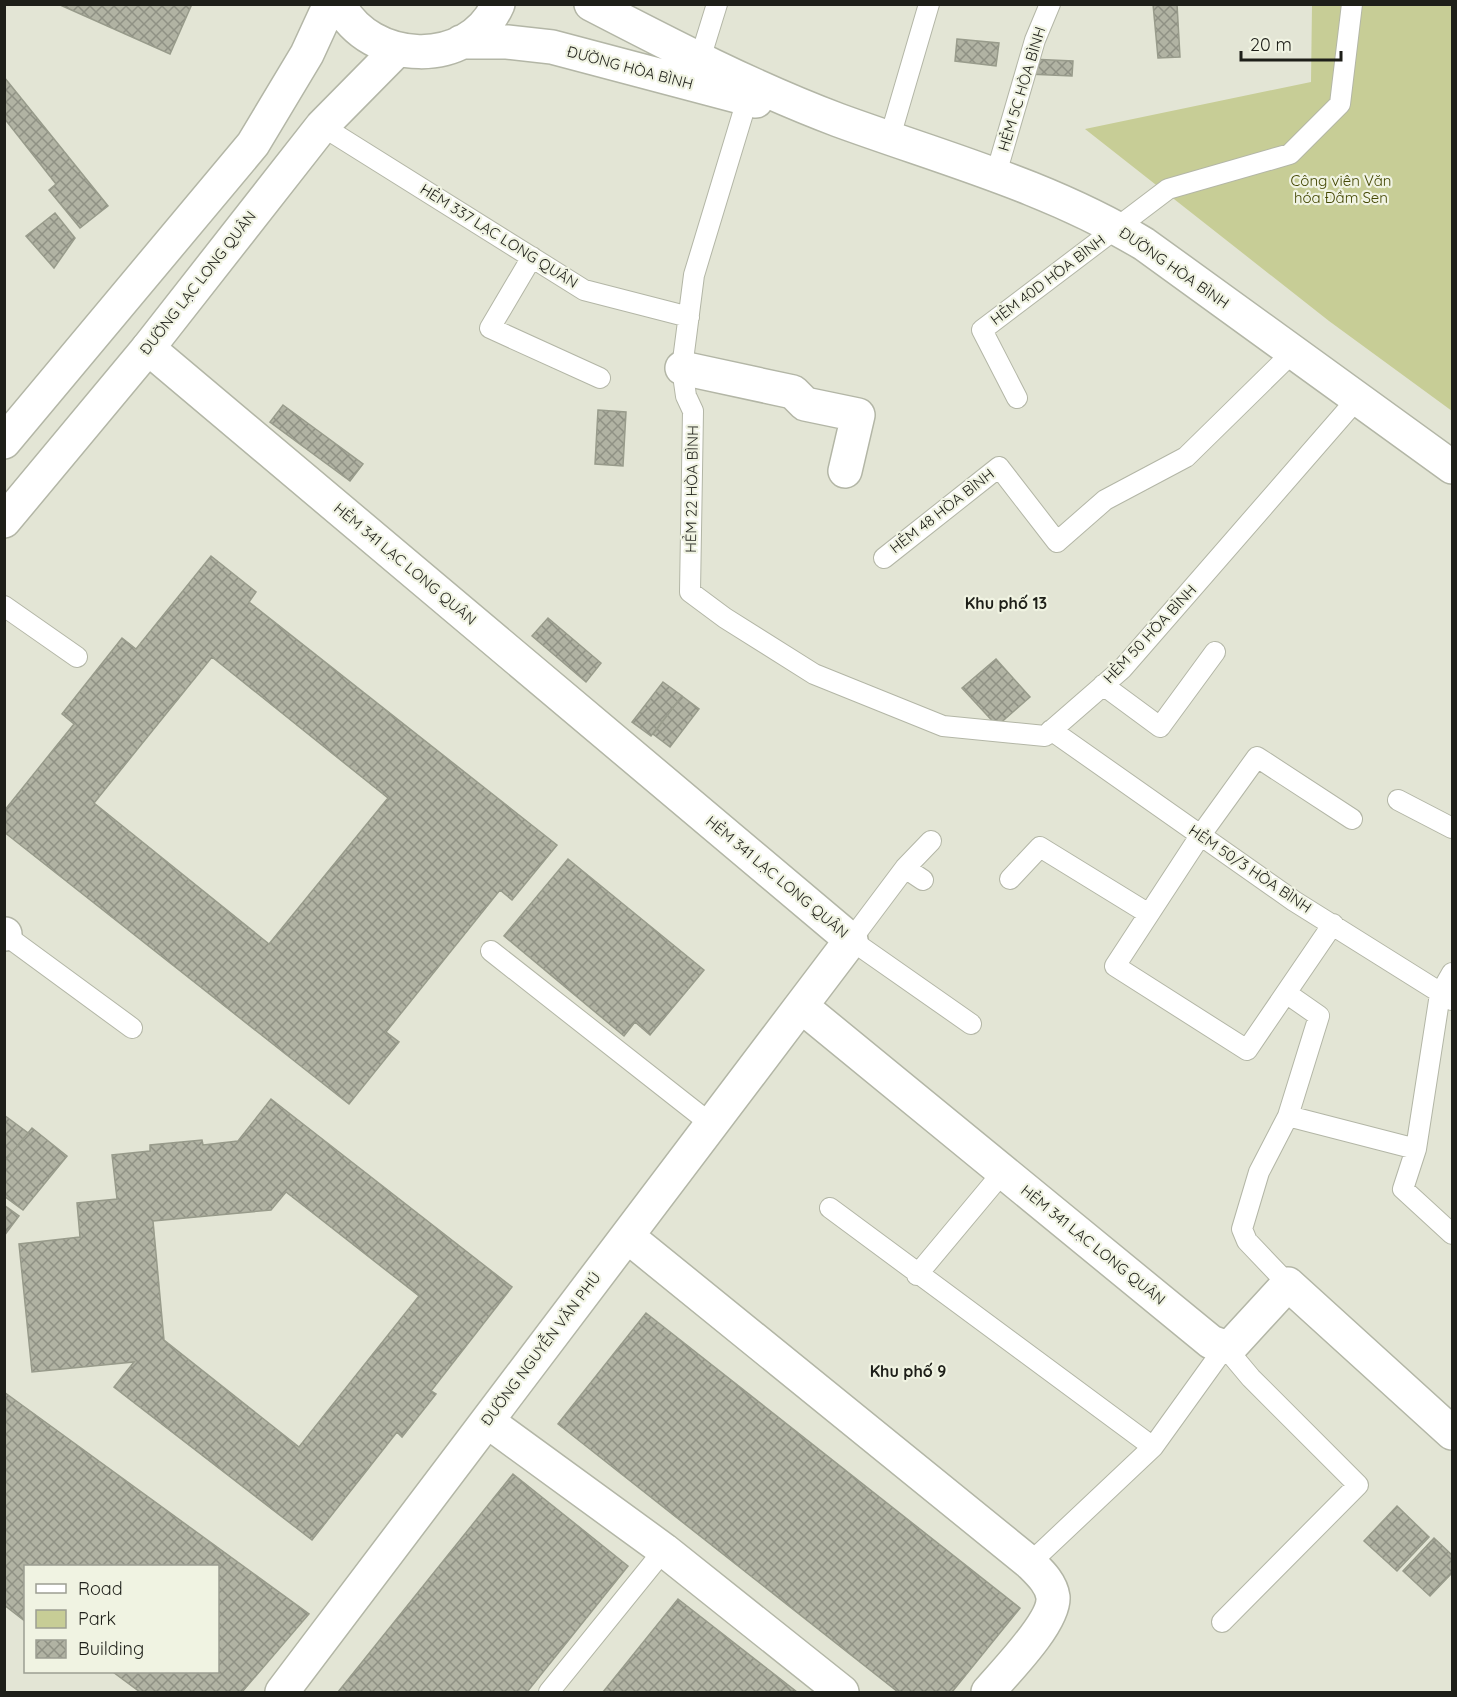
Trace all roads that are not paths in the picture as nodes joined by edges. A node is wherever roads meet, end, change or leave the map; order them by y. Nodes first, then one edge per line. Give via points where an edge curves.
1 (330, 4) edge
2 (339, 4) edge
3 (498, 4) edge
4 (591, 4) edge
5 (717, 4) edge
6 (929, 4) edge
7 (1050, 4) edge
8 (1352, 4) edge
9 (461, 42) junction
10 (397, 50) junction
11 (699, 59) junction
12 (747, 100) junction
13 (797, 104) junction
14 (322, 126) junction
15 (890, 137) junction
16 (996, 174) junction
17 (1117, 227) junction
18 (532, 256) junction
19 (689, 317) junction
20 (148, 348) junction
21 (1292, 353) junction
22 (682, 368) junction
23 (600, 378) dead end
24 (1017, 398) dead end
25 (1357, 399) junction
26 (4, 442) edge
27 (1452, 467) edge
28 (844, 471) dead end
29 (4, 522) edge
30 (884, 558) dead end
31 (4, 606) edge
32 (1215, 652) dead end
33 (77, 657) dead end
34 (1103, 685) junction
35 (1051, 730) junction
36 (1398, 800) dead end
37 (1352, 819) dead end
38 (1452, 828) edge
39 (1200, 836) junction
40 (931, 841) dead end
41 (905, 868) junction
42 (1010, 879) dead end
43 (923, 880) dead end
44 (1149, 914) junction
45 (1333, 924) junction
46 (5, 934) edge
47 (851, 940) junction
48 (491, 951) dead end
49 (1452, 973) edge
50 (1286, 993) junction
51 (1446, 997) edge
52 (801, 1006) junction
53 (971, 1024) dead end
54 (132, 1028) dead end
55 (1288, 1116) junction
56 (711, 1124) junction
57 (1416, 1149) junction
58 (1003, 1172) junction
59 (830, 1208) dead end
60 (1452, 1234) edge
61 (627, 1236) junction
62 (917, 1275) junction
63 (1288, 1284) junction
64 (1225, 1347) junction
65 (487, 1421) junction
66 (1452, 1433) edge
67 (1153, 1447) junction
68 (664, 1550) junction
69 (1030, 1563) junction
70 (1222, 1622) dead end
71 (282, 1692) edge
72 (552, 1692) edge
73 (842, 1692) edge
74 (988, 1692) edge

1 - 26 street via 307,54 253,144
2 - 10 street via 359,30 377,43
3 - 9 street via 479,30
4 - 11 street, ĐƯỜNG HÒA BÌNH
5 - 11 lane
6 - 15 lane
7 - 16 lane, HẺM 5C HÒA BÌNH via 1035,40
8 - 17 lane via 1340,104 1290,154 1168,189
9 - 10 street via 419,53
9 - 12 street, ĐƯỜNG HÒA BÌNH via 552,46
10 - 14 street, ĐƯỜNG LẠC LONG QUÂN
11 - 13 street, ĐƯỜNG HÒA BÌNH
12 - 13 street, ĐƯỜNG HÒA BÌNH
12 - 19 lane, HẺM 22 HÒA BÌNH via 694,275
13 - 15 street, ĐƯỜNG HÒA BÌNH
14 - 18 lane, HẺM 337 LẠC LONG QUÂN
14 - 20 street, ĐƯỜNG LẠC LONG QUÂN
15 - 16 street, ĐƯỜNG HÒA BÌNH
16 - 17 street, ĐƯỜNG HÒA BÌNH
17 - 21 street, ĐƯỜNG HÒA BÌNH
17 - 24 lane, HẺM 40D HÒA BÌNH via 982,330
18 - 19 lane, HẺM 337 LẠC LONG QUÂN via 584,290
18 - 23 lane via 490,328
19 - 22 lane, HẺM 22 HÒA BÌNH
20 - 29 street, ĐƯỜNG LẠC LONG QUÂN
20 - 47 street, HẺM 341 LẠC LONG QUÂN
21 - 25 street, ĐƯỜNG HÒA BÌNH
21 - 30 lane, HẺM 48 HÒA BÌNH via 1186,457 1105,500 1057,542 999,467
22 - 28 street via 793,392 805,404 858,415
22 - 35 lane, HẺM 22 HÒA BÌNH via 686,396 693,411 690,592 814,674 943,726 1045,736
25 - 27 street, ĐƯỜNG HÒA BÌNH
25 - 34 lane, HẺM 50 HÒA BÌNH via 1122,669
31 - 33 lane
32 - 34 lane via 1160,727
34 - 35 lane, HẺM 50 HÒA BÌNH
35 - 39 lane, HẺM 50/3 HÒA BÌNH
36 - 38 lane
37 - 39 lane via 1257,757
39 - 44 lane
39 - 45 lane, HẺM 50/3 HÒA BÌNH
40 - 41 lane
41 - 43 lane
41 - 47 lane
42 - 44 lane via 1040,847
44 - 50 lane via 1115,966 1247,1050
45 - 50 lane
45 - 51 lane, HẺM 50/3 HÒA BÌNH
46 - 54 lane
47 - 52 street, HẺM 341 LẠC LONG QUÂN
47 - 53 lane
48 - 56 lane
49 - 51 lane
50 - 55 lane via 1320,1016
51 - 57 lane
52 - 56 street, ĐƯỜNG NGUYỄN VĂN PHÚ
52 - 58 street, HẺM 341 LẠC LONG QUÂN
55 - 57 lane
55 - 63 lane via 1259,1172 1242,1229 1247,1241
56 - 61 street, ĐƯỜNG NGUYỄN VĂN PHÚ
57 - 60 lane via 1402,1189
58 - 62 lane
58 - 64 street, HẺM 341 LẠC LONG QUÂN via 1211,1342
59 - 62 lane
61 - 65 street, ĐƯỜNG NGUYỄN VĂN PHÚ
61 - 69 street
62 - 67 lane
63 - 64 street via 1237,1341
63 - 66 street
64 - 67 lane
64 - 70 lane via 1358,1485
65 - 68 street
65 - 71 street, ĐƯỜNG NGUYỄN VĂN PHÚ
67 - 69 lane
68 - 72 lane
68 - 73 street
69 - 74 street via 1048,1582 1053,1599 1046,1621

